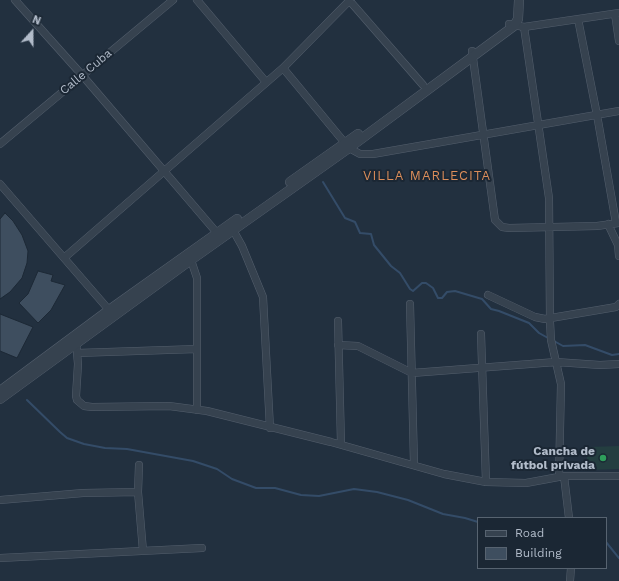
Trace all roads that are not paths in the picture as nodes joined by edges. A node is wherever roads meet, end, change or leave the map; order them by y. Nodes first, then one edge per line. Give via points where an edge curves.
1 (15, 0) edge
2 (173, 0) edge
3 (196, 0) edge
4 (350, 0) edge
5 (519, 3) edge
6 (617, 13) edge
7 (578, 19) junction
8 (511, 25) junction
9 (524, 27) junction
10 (619, 41) edge
11 (472, 53) junction
12 (283, 68) junction
13 (82, 75) junction
14 (266, 82) junction
15 (423, 85) junction
16 (619, 111) edge
17 (597, 115) junction
18 (538, 125) junction
19 (484, 134) junction
20 (0, 144) edge
21 (346, 146) junction
22 (164, 171) junction
23 (0, 184) edge
24 (614, 224) edge
25 (548, 227) junction
26 (233, 230) junction
27 (217, 233) junction
28 (190, 256) junction
29 (619, 256) edge
30 (64, 258) junction
31 (488, 295) dead end
32 (410, 304) dead end
33 (619, 304) edge
34 (109, 310) junction
35 (550, 318) junction
36 (338, 322) dead end
37 (481, 334) dead end
38 (76, 342) junction
39 (338, 345) junction
40 (197, 349) junction
41 (77, 354) junction
42 (556, 362) junction
43 (619, 364) edge
44 (482, 367) junction
45 (412, 373) junction
46 (0, 391) edge
47 (0, 399) edge
48 (197, 410) junction
49 (270, 428) junction
50 (341, 444) junction
51 (414, 464) junction
52 (138, 465) dead end
53 (562, 476) junction
54 (619, 476) edge
55 (486, 482) junction
56 (138, 492) junction
57 (0, 500) edge
58 (569, 517) edge
59 (202, 548) dead end
60 (143, 551) junction
61 (0, 558) edge
62 (571, 569) edge
63 (570, 581) edge

1 - 13 street
2 - 13 street, Calle Cuba
3 - 14 street
4 - 12 street
4 - 15 street
5 - 8 street
6 - 7 street
6 - 10 street
7 - 9 street
7 - 17 street
8 - 9 street
8 - 11 street
9 - 18 street
11 - 15 street
11 - 19 street
11 - 21 street
12 - 14 street
12 - 21 street
13 - 20 street, Calle Cuba
13 - 22 street
14 - 22 street
15 - 21 street
16 - 17 street
17 - 18 street
17 - 24 street
18 - 19 street
18 - 25 street via 549,198
19 - 21 street via 373,154 360,154
19 - 25 street via 495,220 502,227 509,228
21 - 26 street
21 - 27 street
22 - 27 street
22 - 30 street
23 - 30 street
24 - 25 street
24 - 29 street
25 - 35 street
26 - 28 street
26 - 49 street via 263,297
27 - 28 street
28 - 34 street
28 - 38 street
28 - 40 street via 196,278
30 - 34 street
31 - 35 street via 535,317
32 - 45 street
33 - 35 street via 616,307
34 - 46 street
35 - 42 street
36 - 39 street
37 - 44 street
38 - 41 street
38 - 47 street
39 - 45 street via 358,346
39 - 50 street
40 - 41 street
40 - 48 street
41 - 48 street via 76,396 84,406 142,405
42 - 43 street
42 - 44 street
42 - 53 street via 561,384
44 - 45 street
44 - 55 street
45 - 51 street
48 - 49 street
49 - 50 street
50 - 51 street
51 - 55 street
52 - 56 street
53 - 54 street
53 - 55 street via 526,483
53 - 58 street
56 - 57 street via 83,493
56 - 60 street
59 - 60 street
60 - 61 street
62 - 63 street

